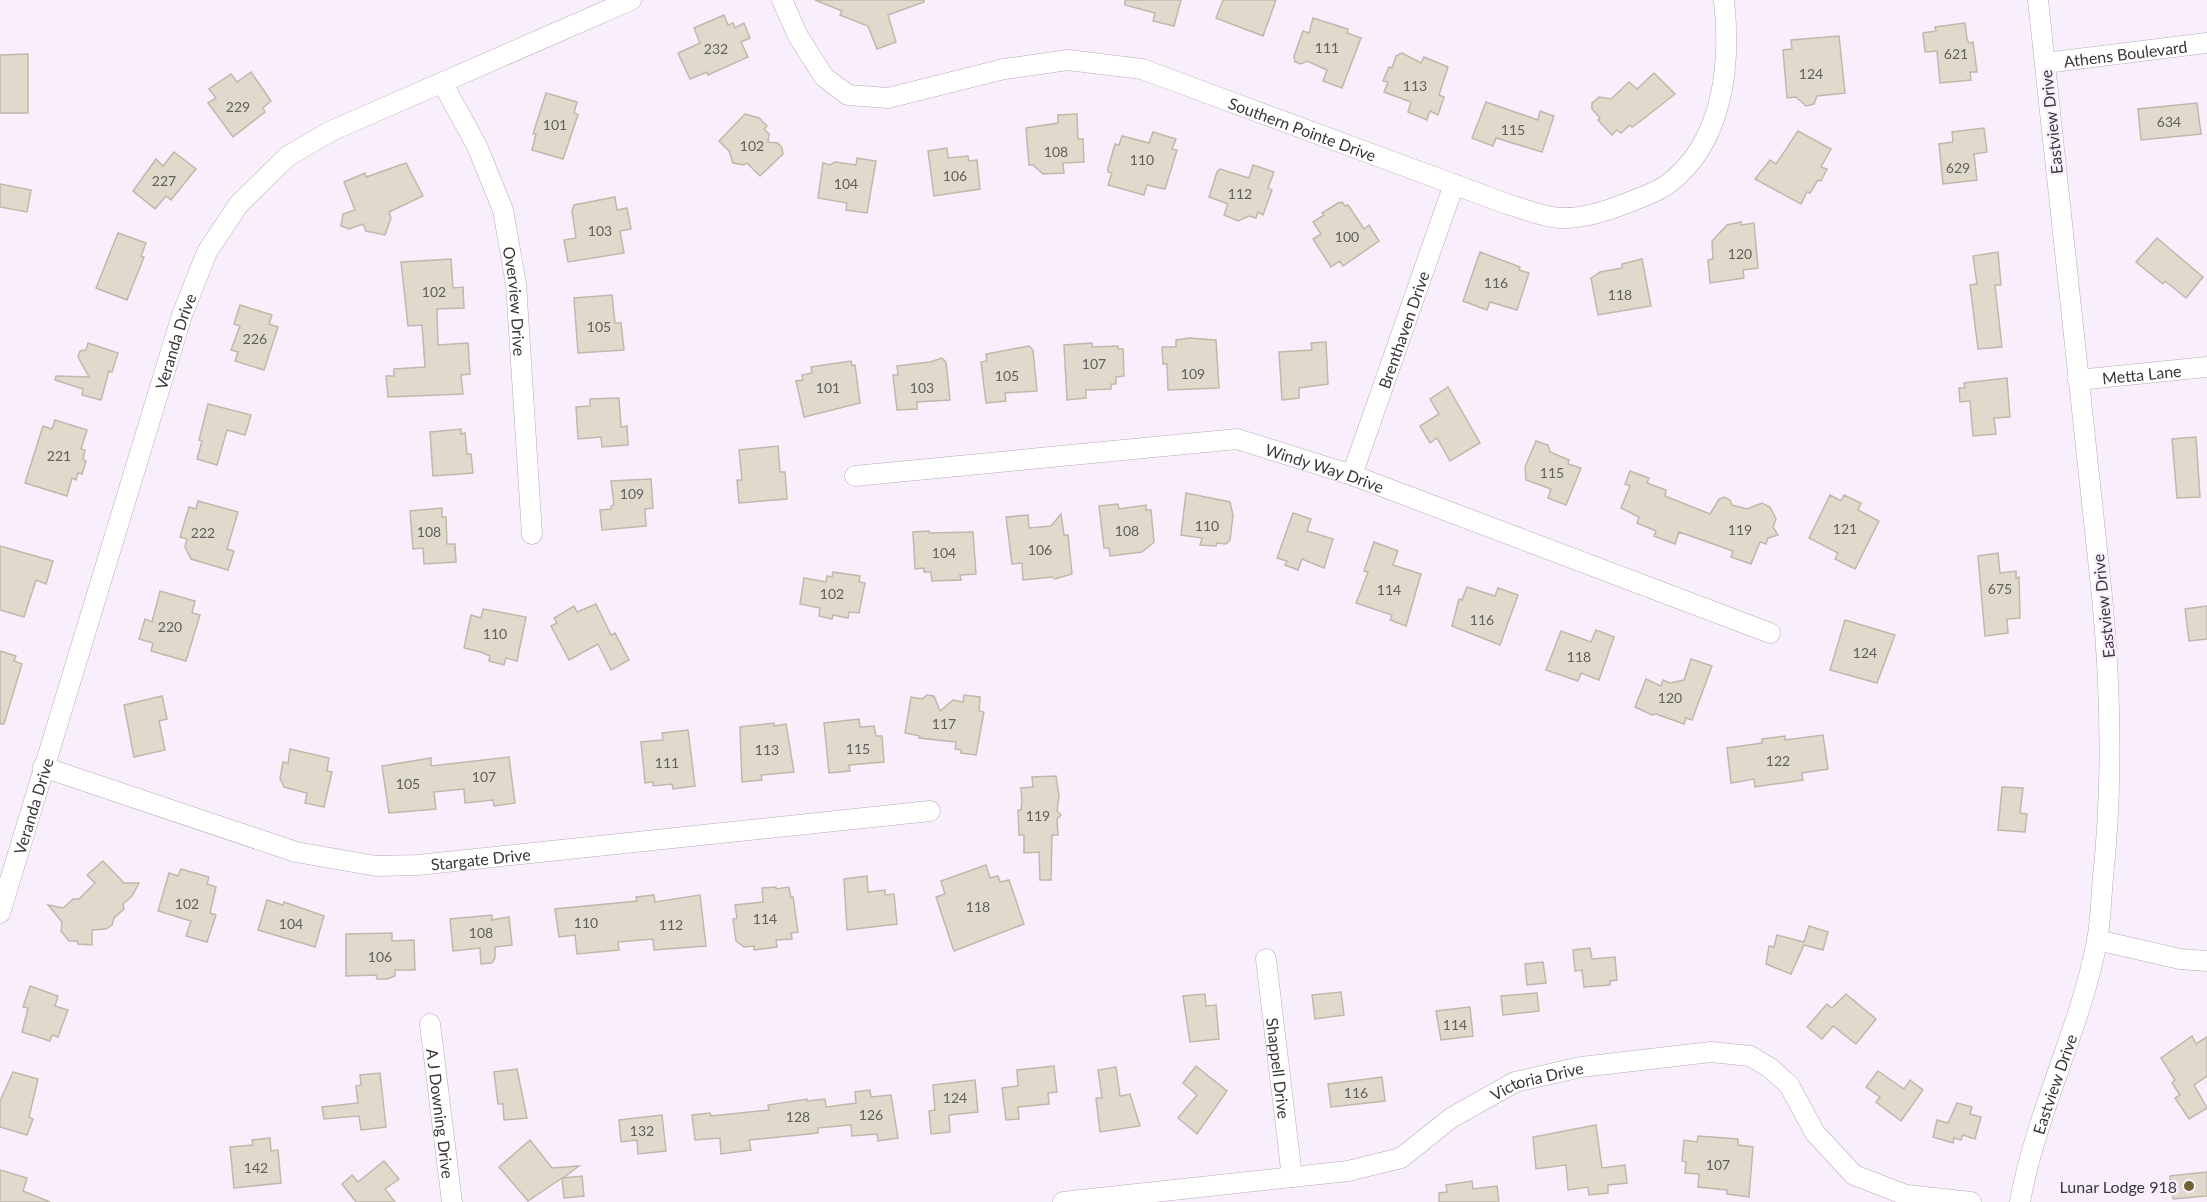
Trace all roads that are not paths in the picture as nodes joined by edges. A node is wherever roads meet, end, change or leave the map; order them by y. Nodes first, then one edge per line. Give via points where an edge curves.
1 (631, 0) edge
2 (782, 0) edge
3 (1724, 0) edge
4 (2038, 0) edge
5 (2207, 43) edge
6 (2045, 63) junction
7 (442, 84) junction
8 (1454, 184) junction
9 (2207, 367) edge
10 (2078, 380) junction
11 (1352, 475) junction
12 (855, 476) dead end
13 (532, 534) dead end
14 (1770, 633) dead end
15 (43, 767) junction
16 (930, 811) dead end
17 (0, 913) edge
18 (2097, 940) junction
19 (1266, 959) dead end
20 (2207, 961) edge
21 (430, 1024) dead end
22 (1292, 1177) junction
23 (452, 1202) edge
24 (1063, 1202) edge
25 (1971, 1202) edge
26 (2020, 1202) edge

1 - 7 street, Veranda Drive
2 - 8 street, Southern Pointe Drive via 798,36 824,77 848,95 888,98 1004,69 1068,60 1142,69
3 - 8 street, Southern Pointe Drive via 1725,69 1718,112 1696,157 1668,184 1604,212 1560,218
4 - 6 street, Eastview Drive
5 - 6 street, Athens Boulevard
6 - 10 street, Eastview Drive
7 - 13 street, Overview Drive via 477,146 502,210 516,284
7 - 15 street, Veranda Drive via 331,131 288,156 239,204 207,252 182,315
8 - 11 street, Brenthaven Drive
9 - 10 street, Metta Lane
10 - 18 street, Eastview Drive via 2110,680 2111,778
11 - 12 street, Windy Way Drive via 1237,439
11 - 14 street, Windy Way Drive
15 - 16 street, Stargate Drive via 296,852 376,866 430,864
15 - 17 street, Veranda Drive
18 - 20 street via 2180,959
18 - 26 street, Eastview Drive via 2028,1160
19 - 22 street, Shappell Drive
21 - 23 street, A J Downing Drive
22 - 24 street, Victoria Drive
22 - 25 street, Victoria Drive via 1348,1171 1401,1158 1451,1118 1515,1082 1581,1067 1711,1052 1750,1056 1770,1068 1789,1085 1815,1133 1854,1174 1906,1195

